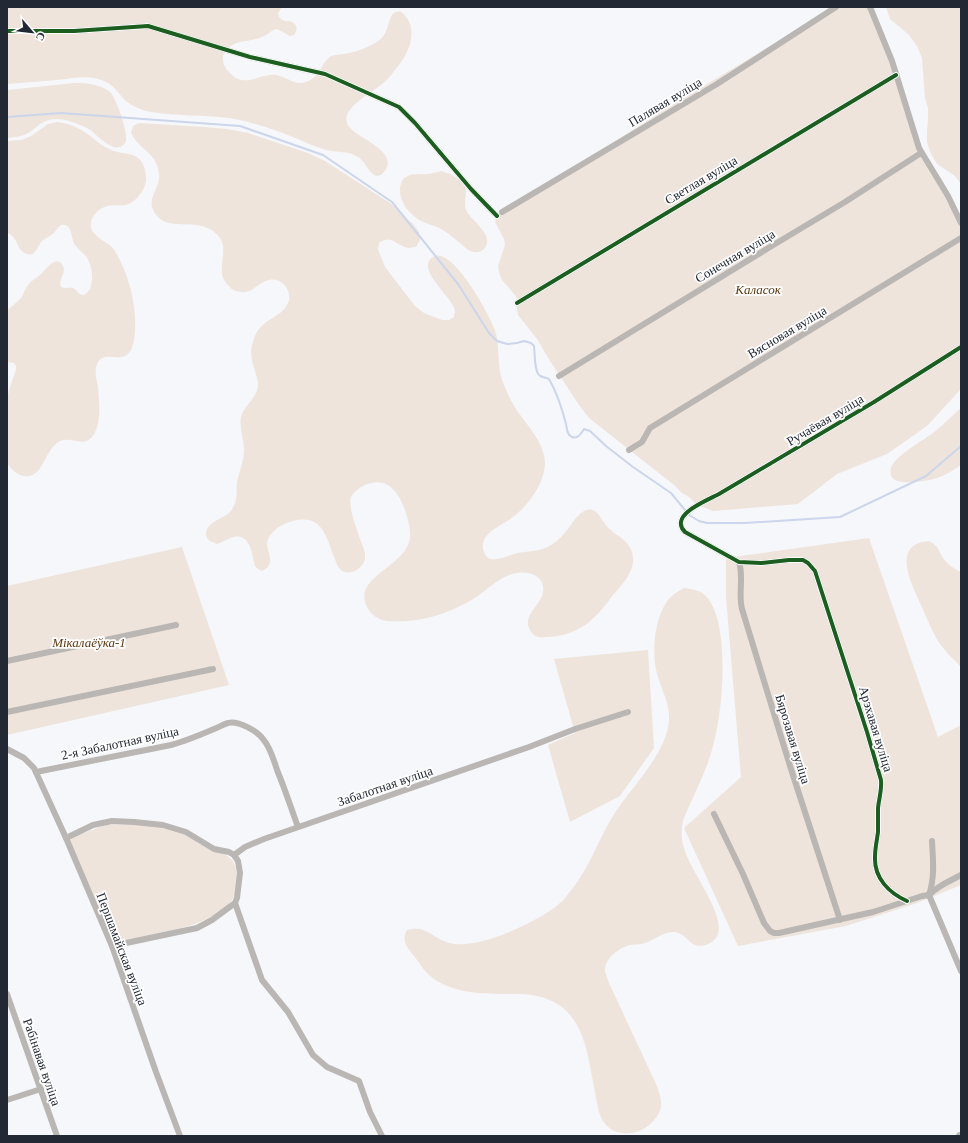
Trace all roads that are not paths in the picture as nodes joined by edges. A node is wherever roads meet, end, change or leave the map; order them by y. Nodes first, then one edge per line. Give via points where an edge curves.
1 (836, 7) edge
2 (870, 7) edge
3 (7, 31) edge
4 (896, 75) junction
5 (921, 153) junction
6 (961, 223) edge
7 (961, 238) edge
8 (517, 303) dead end
9 (961, 348) edge
10 (559, 376) dead end
11 (629, 450) dead end
12 (739, 562) junction
13 (176, 625) dead end
14 (7, 661) edge
15 (213, 669) dead end
16 (7, 712) edge
17 (628, 712) dead end
18 (7, 749) edge
19 (36, 772) junction
20 (714, 814) dead end
21 (298, 827) junction
22 (66, 838) junction
23 (932, 840) dead end
24 (234, 855) junction
25 (961, 875) edge
26 (929, 895) junction
27 (907, 901) junction
28 (235, 903) junction
29 (840, 920) junction
30 (112, 946) junction
31 (961, 969) edge
32 (7, 994) edge
33 (41, 1090) junction
34 (7, 1100) edge
35 (57, 1136) edge
36 (180, 1136) edge
37 (382, 1136) edge

1 - 3 street, Палявая вуліца via 717,84 500,214 471,189 399,107 325,74 250,57 148,26 74,31
2 - 4 street
4 - 5 street
4 - 8 street, Светлая вуліца
5 - 6 street via 948,196
5 - 10 street, Сонечная вуліца
7 - 11 street, Вясновая вуліца via 650,428 639,444
9 - 12 street, Ручаёвая вуліца via 686,513 681,525 685,532
12 - 27 street, Арэхавая вуліца via 803,560 811,566 817,576 879,773 881,788 875,858 877,870 883,883 893,894
12 - 29 street, Бярозавая вуліца via 742,609
13 - 14 street
15 - 16 street
17 - 21 street, Забалотная вуліца
18 - 19 street via 24,758
19 - 21 street, 2-я Забалотная вуліца via 172,745 236,722 263,739
19 - 22 street, Першамайская вуліца
20 - 29 street via 770,931 779,933
21 - 24 street, Забалотная вуліца via 250,844
22 - 24 street via 103,822 134,822 180,829 214,848
22 - 30 street, Першамайская вуліца
23 - 26 street via 934,872
24 - 28 street via 240,873
25 - 26 street
26 - 27 street
26 - 31 street
27 - 29 street
28 - 30 street via 197,928
28 - 37 street via 262,980 288,1012 313,1055 327,1067 359,1081
30 - 36 street, Першамайская вуліца
32 - 33 street, Рабінавая вуліца
33 - 34 street
33 - 35 street, Рабінавая вуліца

